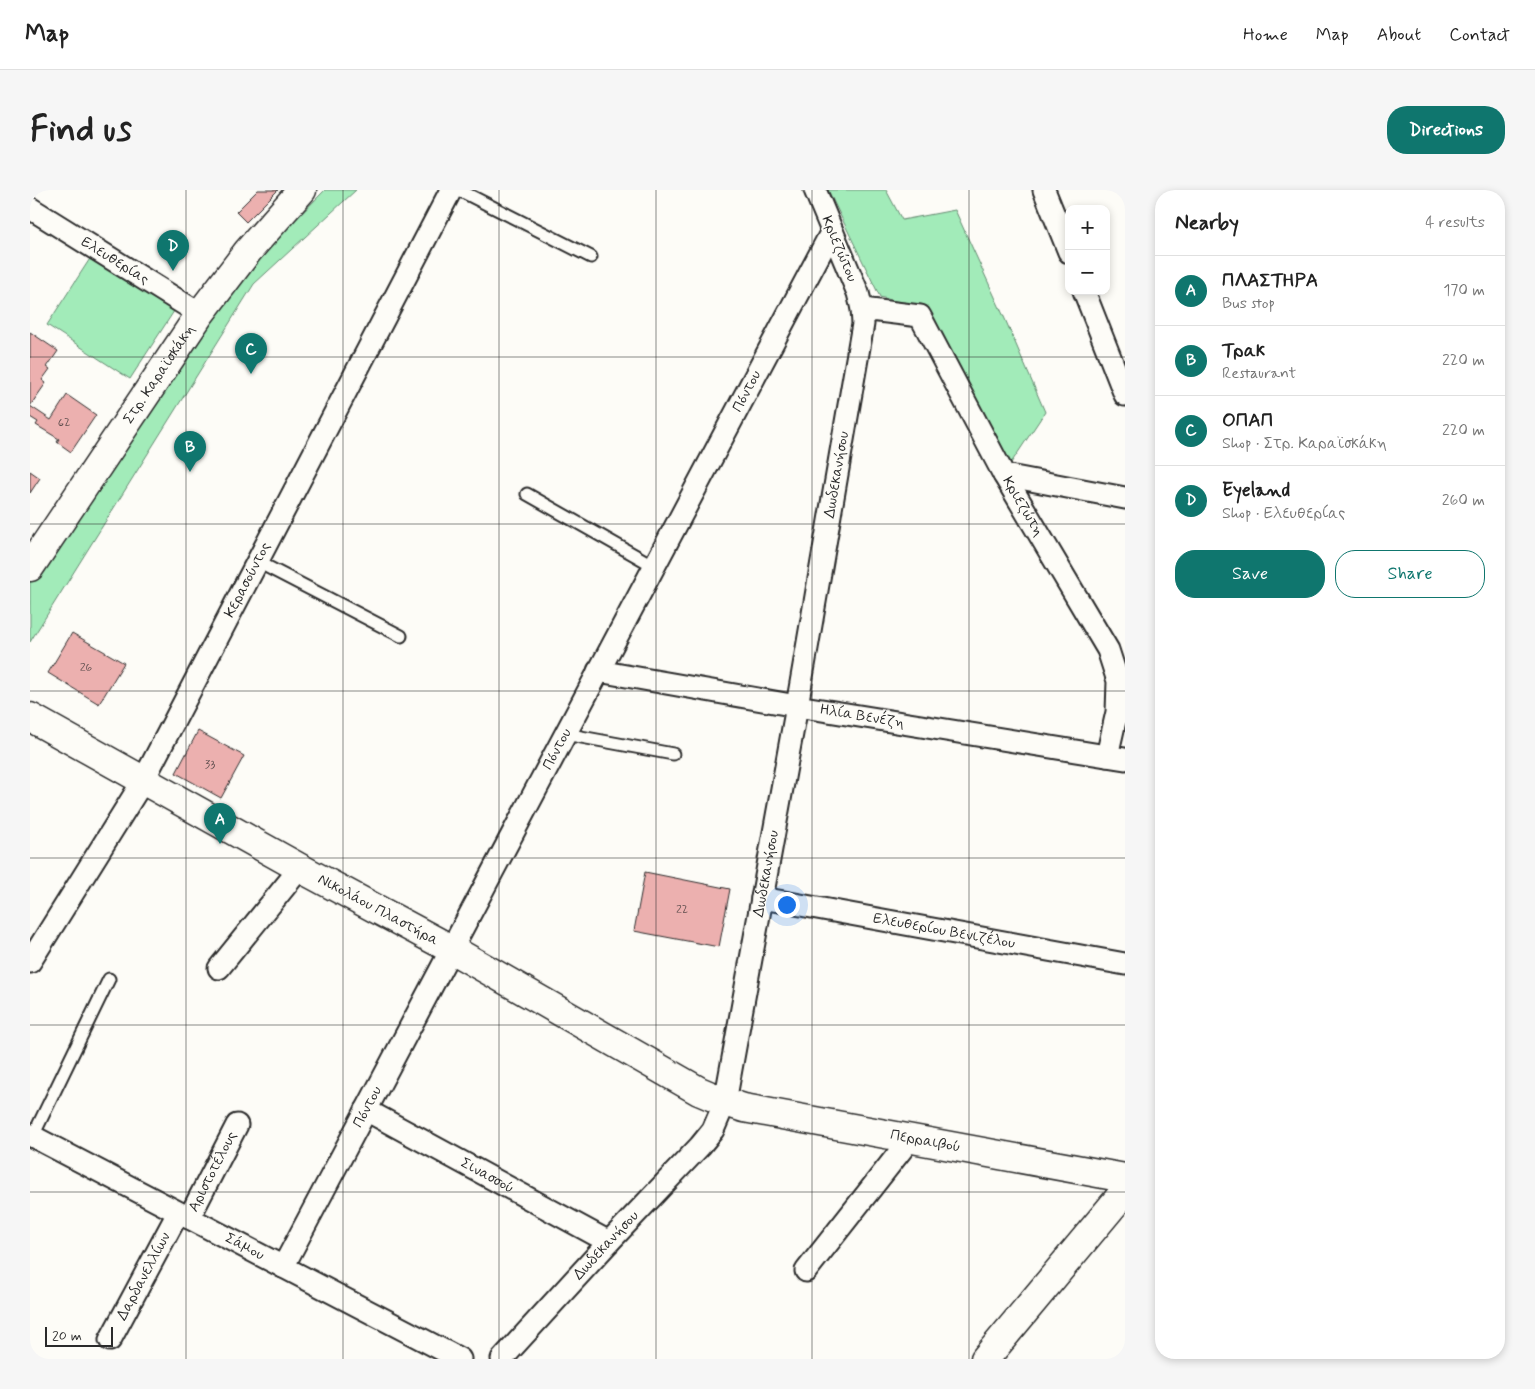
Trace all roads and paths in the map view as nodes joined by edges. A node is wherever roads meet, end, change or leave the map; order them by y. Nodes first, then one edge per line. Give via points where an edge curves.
1 (302, 190) edge
2 (451, 190) edge
3 (458, 190) edge
4 (815, 190) edge
5 (1044, 190) edge
6 (30, 208) edge
7 (832, 231) junction
8 (1068, 250) edge
9 (590, 257) dead end
10 (1086, 295) edge
11 (862, 309) junction
12 (200, 314) junction
13 (1125, 395) edge
14 (1004, 475) junction
15 (527, 494) dead end
16 (1125, 498) edge
17 (34, 553) edge
18 (258, 562) junction
19 (654, 566) junction
20 (401, 636) dead end
21 (598, 671) junction
22 (797, 706) junction
23 (30, 717) edge
24 (564, 734) junction
25 (673, 754) dead end
26 (1116, 758) edge
27 (142, 781) junction
28 (300, 868) junction
29 (762, 898) junction
30 (451, 949) junction
31 (30, 962) edge
32 (1125, 964) edge
33 (219, 968) dead end
34 (109, 979) dead end
35 (726, 1102) junction
36 (366, 1110) junction
37 (238, 1125) dead end
38 (31, 1135) edge
39 (910, 1139) junction
40 (1125, 1178) edge
41 (1125, 1191) edge
42 (184, 1215) junction
43 (609, 1242) junction
44 (283, 1267) junction
45 (806, 1271) dead end
46 (110, 1340) dead end
47 (460, 1359) edge
48 (502, 1359) edge
49 (985, 1359) edge

1 - 12 street, Στρ. Καραϊσκάκη via 248,251
2 - 18 street, Κερασούντος
3 - 9 lane
4 - 7 street, Κριεζώτου
5 - 8 street
6 - 12 street, Ελευθερίας
7 - 11 street, Κριεζώτου
7 - 19 street, Πόντου
10 - 13 street
11 - 14 street, Κριεζώτη via 920,316
11 - 22 street, Δωδεκανήσου via 863,324
12 - 17 street, Στρ. Καραϊσκάκη
14 - 16 street
14 - 26 street, Κριεζώτη via 1108,650 1118,681
15 - 19 lane
18 - 20 lane
18 - 27 street, Κερασούντος
19 - 21 street, Πόντου
21 - 22 street, Ηλία Βενέζη
21 - 24 street, Πόντου
22 - 26 street, Ηλία Βενέζη
22 - 29 street, Δωδεκανήσου
23 - 27 street, Νικολάου Πλαστήρα
24 - 25 lane
24 - 30 street, Πόντου
27 - 28 street, Νικολάου Πλαστήρα
27 - 31 street, Κερασούντος
28 - 30 street, Νικολάου Πλαστήρα
28 - 33 street
29 - 32 street, Ελευθερίου Βενιζέλου
29 - 35 street, Δωδεκανήσου
30 - 35 street, Νικολάου Πλαστήρα via 699,1091
30 - 36 street, Πόντου
34 - 38 lane
35 - 39 street, Περραιβού
35 - 43 street, Δωδεκανήσου via 713,1130 700,1146
36 - 43 street, Σινασσού
36 - 44 street, Πόντου
37 - 42 street, Αριστοτέλους
38 - 42 street, Σάμου
39 - 40 street, Περραιβού
39 - 45 street
41 - 49 street
42 - 44 street, Σάμου
42 - 46 street, Δαρδανελλίων
43 - 48 street, Δωδεκανήσου
44 - 47 street, Σάμου

